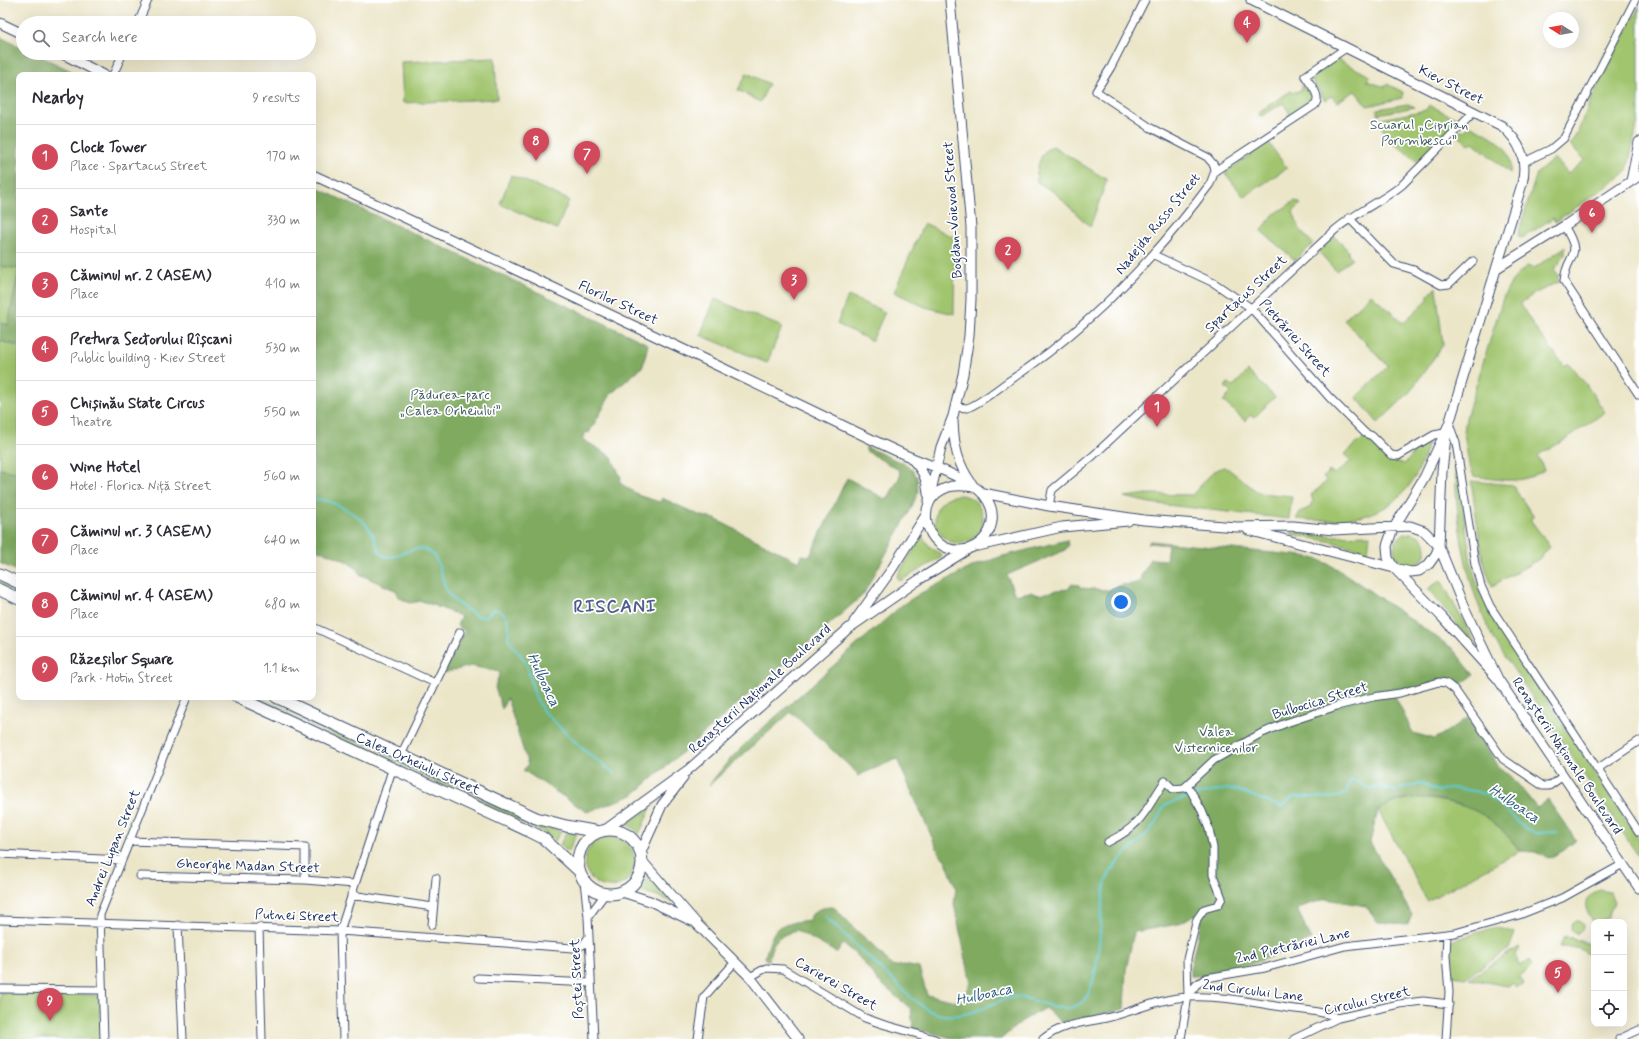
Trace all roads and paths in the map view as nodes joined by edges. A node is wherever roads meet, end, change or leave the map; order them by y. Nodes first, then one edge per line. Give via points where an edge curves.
1 (148, 0) edge
2 (950, 0) edge
3 (1145, 0) edge
4 (1252, 0) edge
5 (1635, 0) edge
6 (141, 16) edge
7 (0, 23) edge
8 (16, 31) edge
9 (1346, 48) junction
10 (74, 60) edge
11 (120, 60) edge
12 (98, 72) edge
13 (114, 72) edge
14 (1474, 112) junction
15 (1639, 142) edge
16 (1524, 162) junction
17 (1215, 171) junction
18 (316, 176) edge
19 (1635, 178) edge
20 (1349, 218) junction
21 (1564, 226) junction
22 (1154, 255) junction
23 (1473, 261) dead end
24 (1497, 268) junction
25 (1251, 308) junction
26 (1639, 395) edge
27 (955, 406) junction
28 (953, 416) junction
29 (1449, 424) junction
30 (1444, 433) junction
31 (941, 447) junction
32 (910, 457) junction
33 (937, 467) junction
34 (974, 487) junction
35 (983, 493) junction
36 (929, 503) junction
37 (1049, 506) junction
38 (926, 515) junction
39 (1144, 520) junction
40 (1395, 526) junction
41 (1237, 527) junction
42 (1439, 546) junction
43 (972, 548) junction
44 (1394, 568) junction
45 (0, 574) edge
46 (16, 582) edge
47 (0, 590) edge
48 (16, 598) edge
49 (316, 628) edge
50 (849, 628) junction
51 (460, 632) dead end
52 (1498, 679) junction
53 (434, 684) junction
54 (186, 700) edge
55 (243, 700) edge
56 (282, 700) edge
57 (1639, 741) edge
58 (401, 755) junction
59 (1597, 769) junction
60 (392, 770) junction
61 (688, 770) junction
62 (1564, 776) junction
63 (1188, 786) junction
64 (602, 831) junction
65 (1639, 832) edge
66 (130, 841) junction
67 (1108, 842) dead end
68 (0, 854) edge
69 (642, 857) junction
70 (122, 860) junction
71 (1623, 864) junction
72 (578, 870) junction
73 (140, 876) dead end
74 (436, 878) dead end
75 (305, 880) junction
76 (584, 881) junction
77 (354, 884) junction
78 (1639, 888) edge
79 (622, 892) junction
80 (605, 894) junction
81 (351, 895) junction
82 (434, 907) junction
83 (588, 917) junction
84 (0, 920) edge
85 (99, 923) junction
86 (432, 925) dead end
87 (698, 925) junction
88 (178, 926) junction
89 (258, 927) junction
90 (340, 930) junction
91 (1447, 934) junction
92 (588, 938) junction
93 (735, 962) junction
94 (750, 977) junction
95 (478, 978) dead end
96 (591, 982) junction
97 (0, 989) edge
98 (102, 990) junction
99 (1188, 996) junction
100 (1449, 1004) junction
101 (1338, 1018) junction
102 (1639, 1030) edge
103 (104, 1039) edge
104 (183, 1039) edge
105 (262, 1039) edge
106 (344, 1039) edge
107 (594, 1039) edge
108 (698, 1039) edge
109 (798, 1039) edge
110 (935, 1039) edge
111 (1043, 1039) edge
112 (1181, 1039) edge
113 (1294, 1039) edge
114 (1446, 1039) edge
115 (1620, 1039) edge

1 - 6 street
2 - 27 main road, Bogdan-Voievod Street via 972,249 969,336
3 - 17 street via 1096,92 1151,128 1207,157
4 - 9 main road, Kiev Street
5 - 16 street via 1564,138 1551,149
7 - 8 main road
9 - 14 main road, Kiev Street
9 - 17 street, Nadejda Russo Street via 1305,76 1318,96 1315,105
10 - 12 main road
11 - 13 street
14 - 16 main road, Kiev Street via 1502,126 1512,135
14 - 20 street, Spartacus Street via 1402,185 1390,195
15 - 19 main road
16 - 24 main road, Kiev Street via 1522,184
17 - 22 street, Nadejda Russo Street via 1210,184
18 - 32 main road, Florilor Street
19 - 21 main road
20 - 23 street via 1394,264 1441,285 1449,284
20 - 25 street, Spartacus Street
21 - 24 main road
21 - 26 street via 1571,237 1574,252 1564,281
22 - 25 street, Pietrăriei Street via 1214,283
22 - 27 street, Nadejda Russo Street via 1108,302 1051,352 968,408
24 - 29 main road, Kiev Street
25 - 30 street, Pietrăriei Street via 1329,397 1387,453 1396,457 1434,435
25 - 37 street, Spartacus Street via 1052,490
27 - 28 main road, Bogdan-Voievod Street
28 - 31 main road, Bogdan-Voievod Street
28 - 34 main road, Bogdan-Voievod Street via 956,451 965,475
29 - 30 main road
29 - 42 main road via 1442,471
29 - 59 street via 1456,443 1472,546 1485,597
30 - 40 main road via 1425,476
31 - 32 main road, Florilor Street via 927,458
31 - 33 main road, Bogdan-Voievod Street
32 - 33 main road, Florilor Street
32 - 36 main road, Florilor Street via 926,477
33 - 34 main road, Florilor Street
33 - 36 main road, Bogdan-Voievod Street
34 - 35 main road
34 - 36 main road via 949,486 935,495
35 - 37 main road, Renașterii Naționale Boulevard
35 - 43 main road via 990,503 993,514 992,526 986,537
36 - 38 main road
37 - 39 main road, Renașterii Naționale Boulevard
38 - 43 main road via 931,535 938,543 947,549
38 - 50 main road, Renașterii Naționale Boulevard via 890,572
39 - 41 main road, Renașterii Naționale Boulevard
39 - 43 main road, Renașterii Naționale Boulevard via 1062,527
40 - 41 main road, Renașterii Naționale Boulevard via 1334,530 1293,526
40 - 42 main road via 1420,528
40 - 44 main road via 1387,546 1388,558
41 - 44 main road, Renașterii Naționale Boulevard
42 - 44 main road via 1430,564 1419,572
42 - 52 main road, Renașterii Naționale Boulevard via 1465,610
43 - 50 main road, Renașterii Naționale Boulevard via 920,579
44 - 52 main road, Renașterii Naționale Boulevard
45 - 46 highway
47 - 48 highway
49 - 53 street
50 - 61 main road, Renașterii Naționale Boulevard
51 - 53 street
52 - 62 main road, Renașterii Naționale Boulevard
53 - 58 street
54 - 66 street, Andrei Lupan Street
55 - 60 highway, Calea Orheiului Street
56 - 58 highway, Calea Orheiului Street
57 - 59 street
58 - 64 highway, Calea Orheiului Street via 536,818 566,826
59 - 65 street
60 - 72 highway, Calea Orheiului Street via 536,834 563,854
60 - 77 street
61 - 64 main road, Renașterii Naționale Boulevard
61 - 69 main road, Renașterii Naționale Boulevard via 662,805
62 - 63 street, Bulbocica Street via 1549,786 1543,786 1503,759 1455,690 1446,683 1439,682 1337,706 1286,723 1260,734 1214,760
62 - 71 main road, Renașterii Naționale Boulevard
63 - 67 street via 1173,789 1165,781 1137,825
63 - 99 street via 1209,829 1213,848 1213,875 1222,898 1218,905 1204,909 1197,919 1187,959
64 - 69 highway via 614,830 631,837
64 - 72 highway via 589,838 582,847 578,858
66 - 70 street, Andrei Lupan Street
66 - 75 street via 305,847
68 - 70 street
69 - 79 highway via 637,880
69 - 87 main road
70 - 85 street, Andrei Lupan Street
71 - 78 main road, Renașterii Naționale Boulevard
71 - 91 street, 2nd Pietrăriei Lane via 1540,908
72 - 76 highway
73 - 75 street, Gheorghe Madan Street
74 - 82 street
75 - 77 street, Gheorghe Madan Street
76 - 80 highway via 597,892
76 - 83 street, Poștei Street
77 - 81 street
79 - 80 highway
79 - 87 main road via 664,907
80 - 83 street
81 - 82 street
81 - 90 street
82 - 86 street
83 - 92 street, Poștei Street
84 - 85 street, Putnei Street
85 - 88 street, Putnei Street
85 - 98 street, Andrei Lupan Street
87 - 93 main road
88 - 89 street, Putnei Street
88 - 104 street
89 - 90 street, Putnei Street
89 - 105 street
90 - 92 street, Putnei Street via 573,948 583,945
90 - 106 street
91 - 99 street, 2nd Pietrăriei Lane via 1344,946 1265,968 1206,978 1196,985
91 - 100 street
92 - 96 street, Poștei Street
93 - 94 main road
93 - 108 street via 704,997
94 - 109 main road
94 - 110 street, Carierei Street via 766,968 783,969 865,1018
95 - 96 street
96 - 107 street, Poștei Street
97 - 98 street
98 - 103 street, Andrei Lupan Street
99 - 101 street, 2nd Circului Lane via 1241,1000
99 - 111 street via 1121,1015 1063,1027
99 - 112 street
100 - 101 street, Circului Street via 1423,1001 1399,1004
100 - 114 street
101 - 113 street, Circului Street
102 - 115 street

